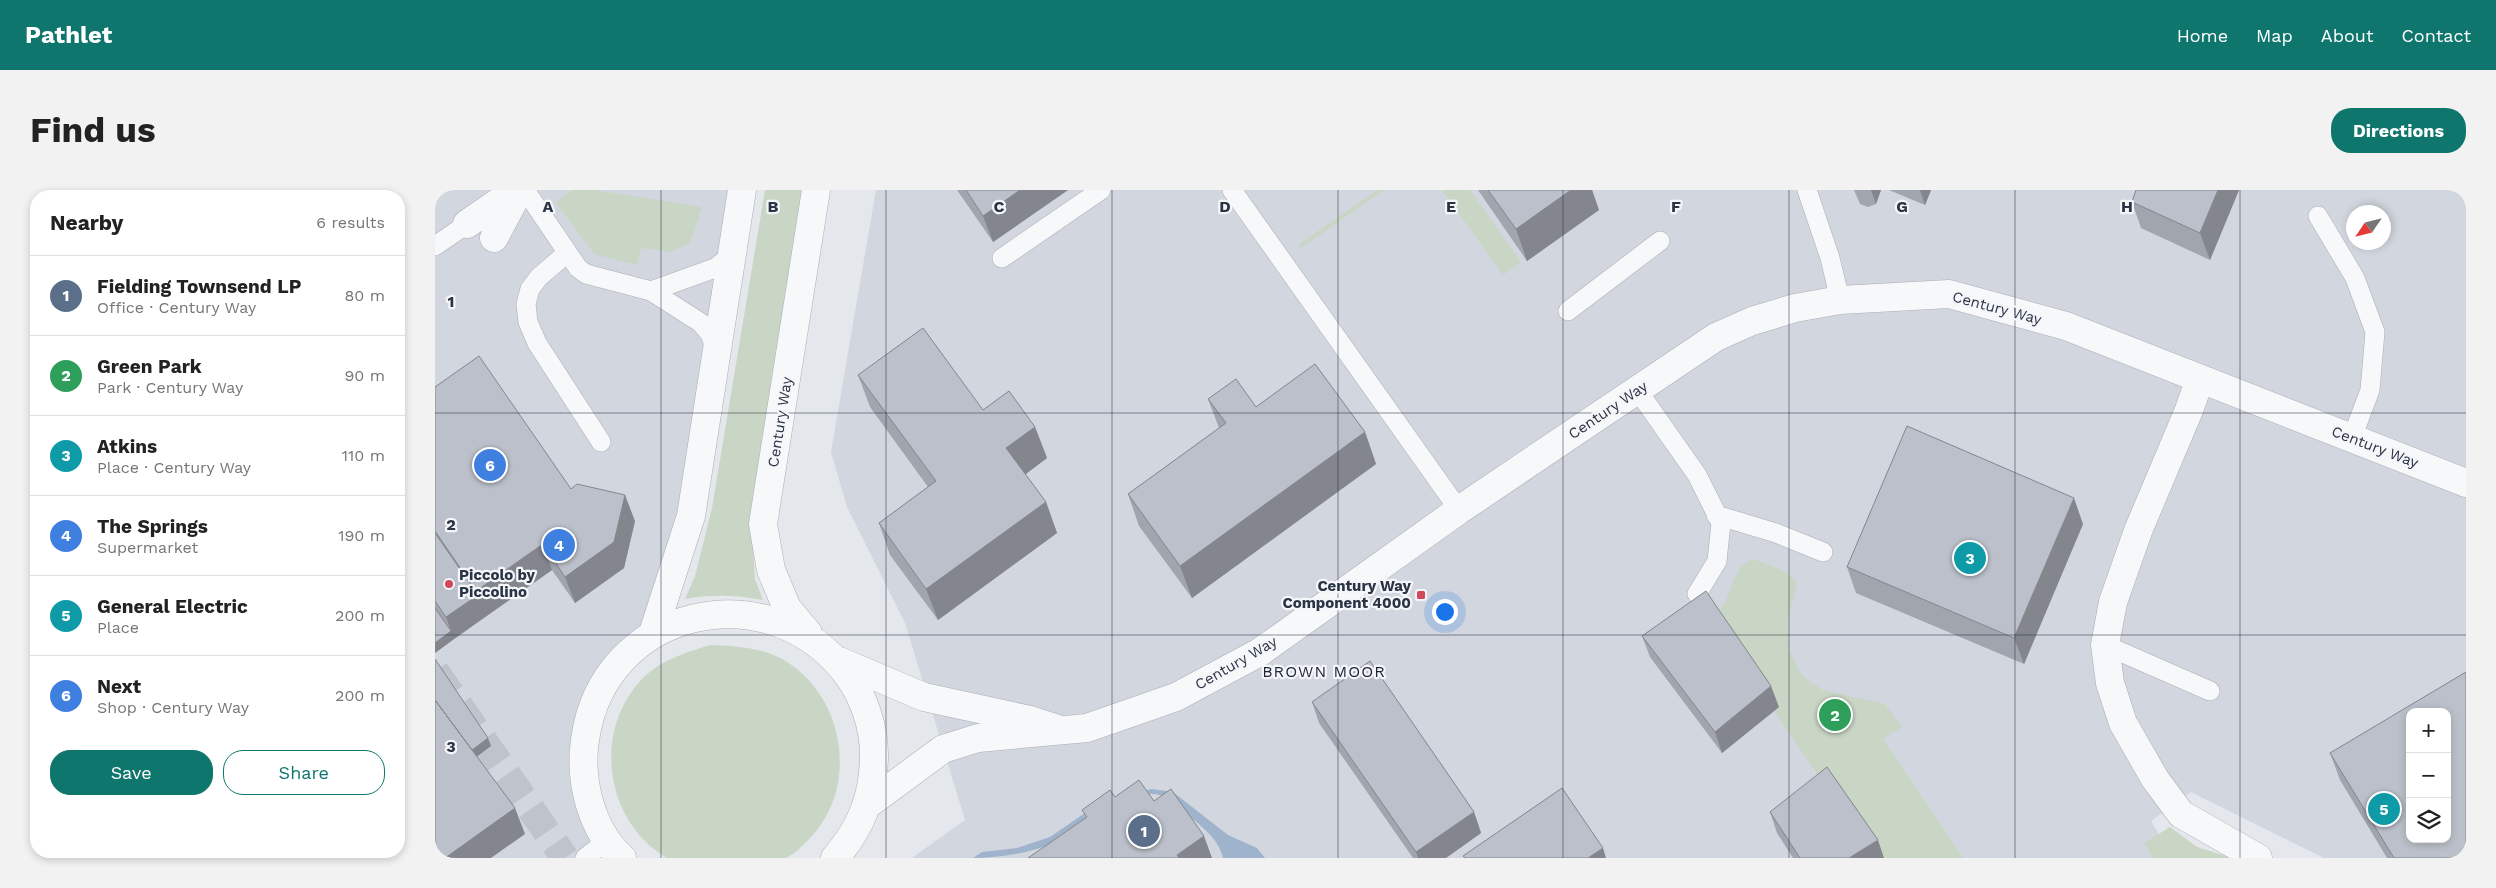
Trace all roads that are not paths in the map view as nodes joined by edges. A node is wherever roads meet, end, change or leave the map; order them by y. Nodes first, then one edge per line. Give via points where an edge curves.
1 (516, 190) edge
2 (520, 190) edge
3 (525, 190) edge
4 (742, 190) edge
5 (816, 190) edge
6 (1101, 190) edge
7 (1232, 190) edge
8 (1807, 190) edge
9 (2318, 216) dead end
10 (467, 224) joint
11 (494, 238) dead end
12 (1660, 241) dead end
13 (435, 246) edge
14 (567, 253) junction
15 (732, 255) junction
16 (1002, 258) dead end
17 (651, 291) junction
18 (1840, 300) junction
19 (1568, 311) dead end
20 (716, 350) junction
21 (2200, 380) junction
22 (1638, 391) junction
23 (2352, 438) junction
24 (601, 442) dead end
25 (2466, 482) edge
26 (1459, 510) junction
27 (1716, 514) junction
28 (1823, 552) dead end
29 (1697, 594) dead end
30 (653, 633) junction
31 (815, 641) junction
32 (2105, 645) junction
33 (836, 660) junction
34 (2210, 691) dead end
35 (1065, 731) junction
36 (867, 805) junction
37 (615, 849) edge
38 (843, 852) edge
39 (585, 858) edge
40 (2258, 858) edge

1 - 10 street
2 - 11 street
3 - 14 lane
4 - 15 street
5 - 31 street, Century Way via 763,524 771,570 787,608
6 - 16 lane
7 - 26 lane
8 - 18 lane
9 - 23 lane via 2355,278 2375,332 2370,390
10 - 13 lane
12 - 19 lane
14 - 17 lane via 586,274
14 - 24 lane via 539,276 530,289 527,322 537,343
15 - 17 lane via 715,268
15 - 20 street
17 - 20 lane via 701,323 710,334
18 - 21 street, Century Way via 1949,294 2066,326
18 - 22 street, Century Way via 1795,308 1752,321 1716,338
20 - 30 street via 691,516
21 - 23 street, Century Way
21 - 32 street via 2138,530 2113,602
22 - 26 street, Century Way
22 - 27 lane via 1697,474
23 - 25 street, Century Way
26 - 35 street, Century Way via 1260,652 1176,697 1087,728
27 - 28 lane
27 - 29 lane via 1721,523 1717,561
30 - 31 street via 692,617 735,613 777,621
30 - 37 street via 630,651 609,674 588,719 582,758 587,796 599,827
31 - 33 street
32 - 34 lane
32 - 40 street via 2110,683 2123,723 2155,779 2181,814
33 - 35 street, Century Way via 924,697
33 - 36 street via 855,685 867,713 874,751 874,775
35 - 36 street, Century Way via 979,738 943,749
36 - 38 street
37 - 39 lane

